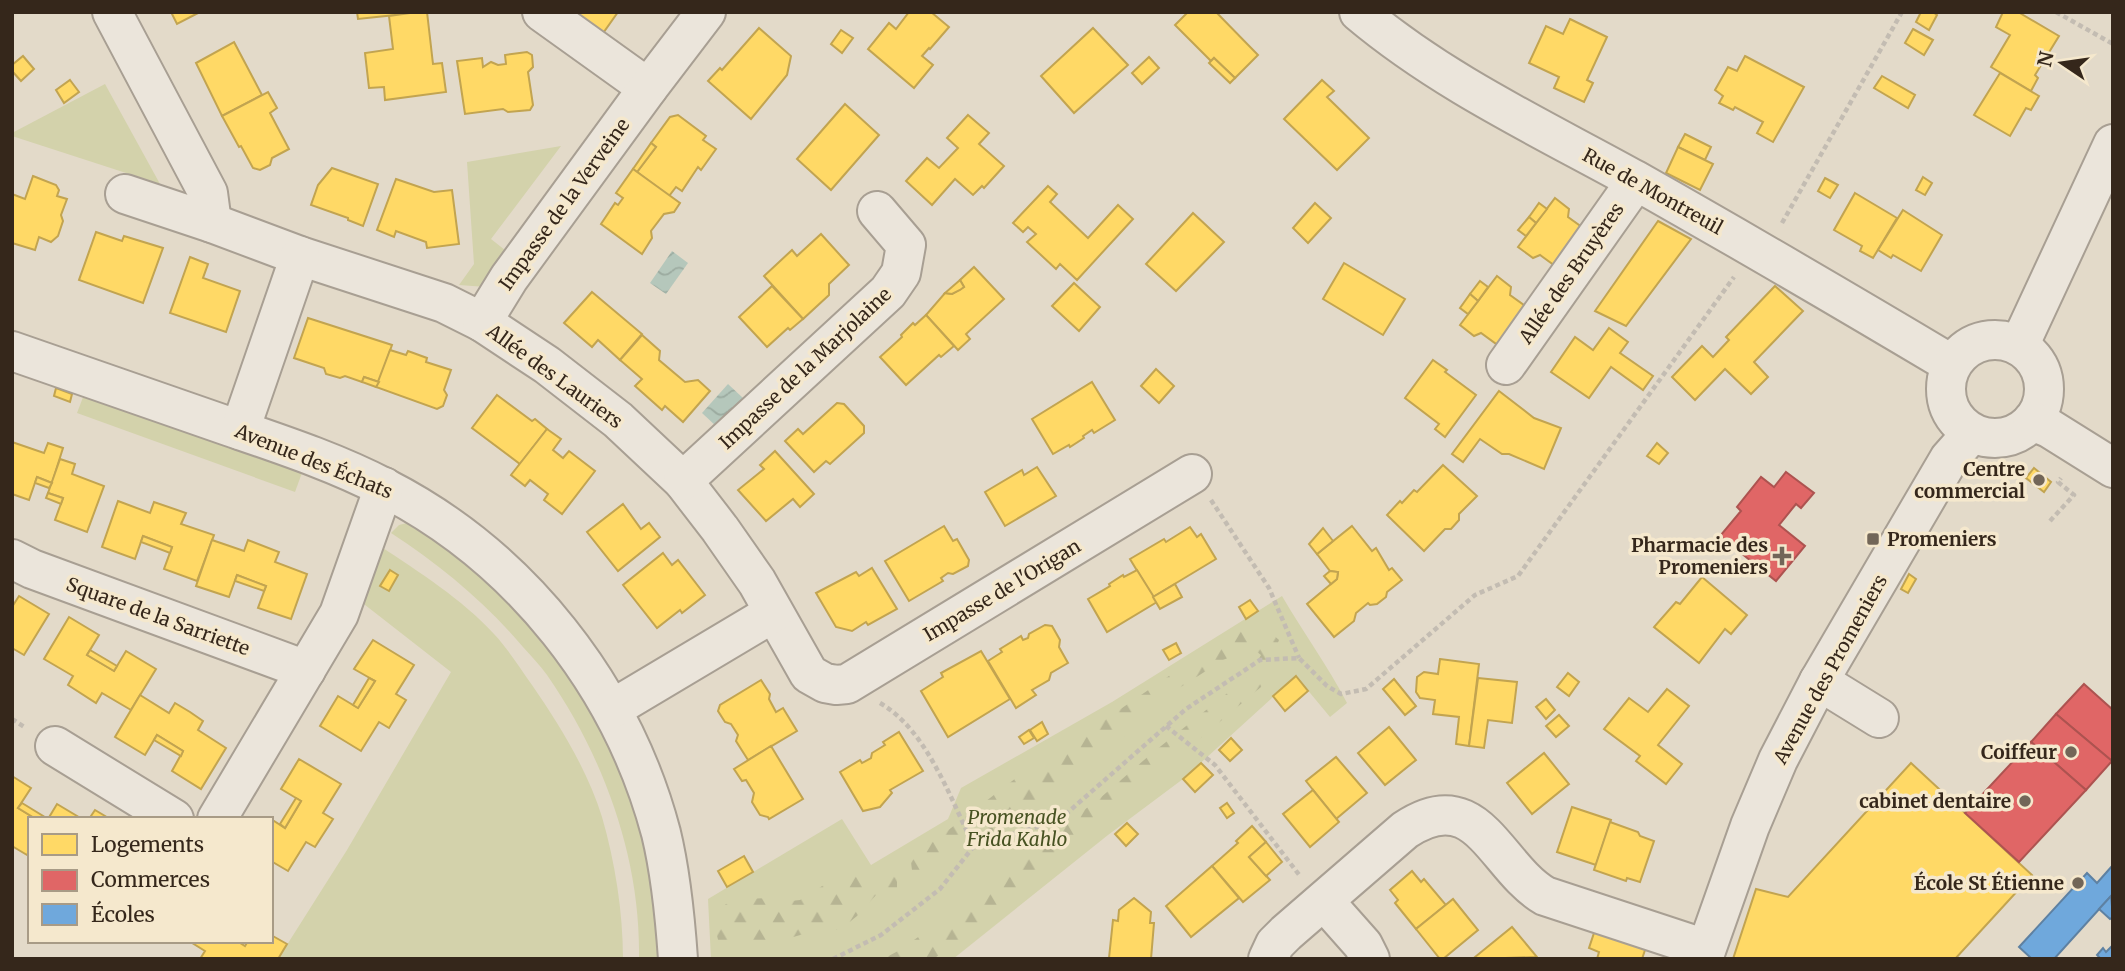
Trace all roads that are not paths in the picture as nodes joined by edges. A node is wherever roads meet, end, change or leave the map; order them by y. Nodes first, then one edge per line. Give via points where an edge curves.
1 (112, 12) edge
2 (542, 12) edge
3 (706, 12) edge
4 (1359, 12) edge
5 (648, 88) junction
6 (2113, 144) edge
7 (1636, 181) junction
8 (125, 194) dead end
9 (877, 211) dead end
10 (212, 223) junction
11 (300, 256) junction
12 (482, 323) junction
13 (2019, 346) junction
14 (12, 351) edge
15 (1951, 364) junction
16 (1506, 365) dead end
17 (2032, 421) junction
18 (240, 430) junction
19 (1972, 433) junction
20 (2113, 468) edge
21 (1192, 474) road end
22 (683, 481) junction
23 (384, 487) junction
24 (12, 559) edge
25 (773, 613) junction
26 (306, 670) junction
27 (809, 674) joint
28 (1819, 681) junction
29 (611, 709) junction
30 (1879, 718) dead end
31 (55, 746) dead end
32 (171, 817) edge
33 (218, 817) edge
34 (1313, 890) junction
35 (1705, 954) edge
36 (678, 959) edge
37 (1268, 959) edge
38 (1370, 959) edge

1 - 10 street via 208,193
2 - 5 street
3 - 5 street, Impasse de la Verveine
4 - 7 street, Rue de Montreuil via 1459,83
5 - 12 street, Impasse de la Verveine via 509,278
6 - 13 street
7 - 15 street, Rue de Montreuil
7 - 16 street, Allée des Bruyères
8 - 10 street, Allée des Lauriers
9 - 22 street, Impasse de la Marjolaine via 906,245 901,273 888,292
10 - 11 street, Allée des Lauriers
11 - 12 street, Allée des Lauriers via 444,303
11 - 18 street
12 - 22 street, Allée des Lauriers via 582,391
13 - 15 street via 1984,340 1963,350
13 - 17 street via 2038,364 2044,383 2042,402
14 - 18 street, Avenue des Échats
15 - 19 street via 1945,383 1947,403 1956,421
17 - 19 street via 2004,437
17 - 20 street
18 - 23 street, Avenue des Échats
19 - 28 street, Avenue des Promeniers via 1949,459
21 - 27 street, Impasse de l'Origan via 847,684 825,683
22 - 25 street, Allée des Lauriers via 757,582
23 - 26 street via 340,614
23 - 29 street, Avenue des Échats via 452,529 521,588 555,625
24 - 26 street, Square de la Sarriette
25 - 27 street, Allée des Lauriers
25 - 29 street
26 - 33 street
28 - 30 street
28 - 35 street, Avenue des Promeniers via 1750,826
29 - 36 street, Avenue des Échats via 636,760 661,834
31 - 32 street
34 - 35 street via 1417,822 1432,817 1460,818 1483,831 1517,874 1545,896
34 - 37 street
34 - 38 street via 1363,945

